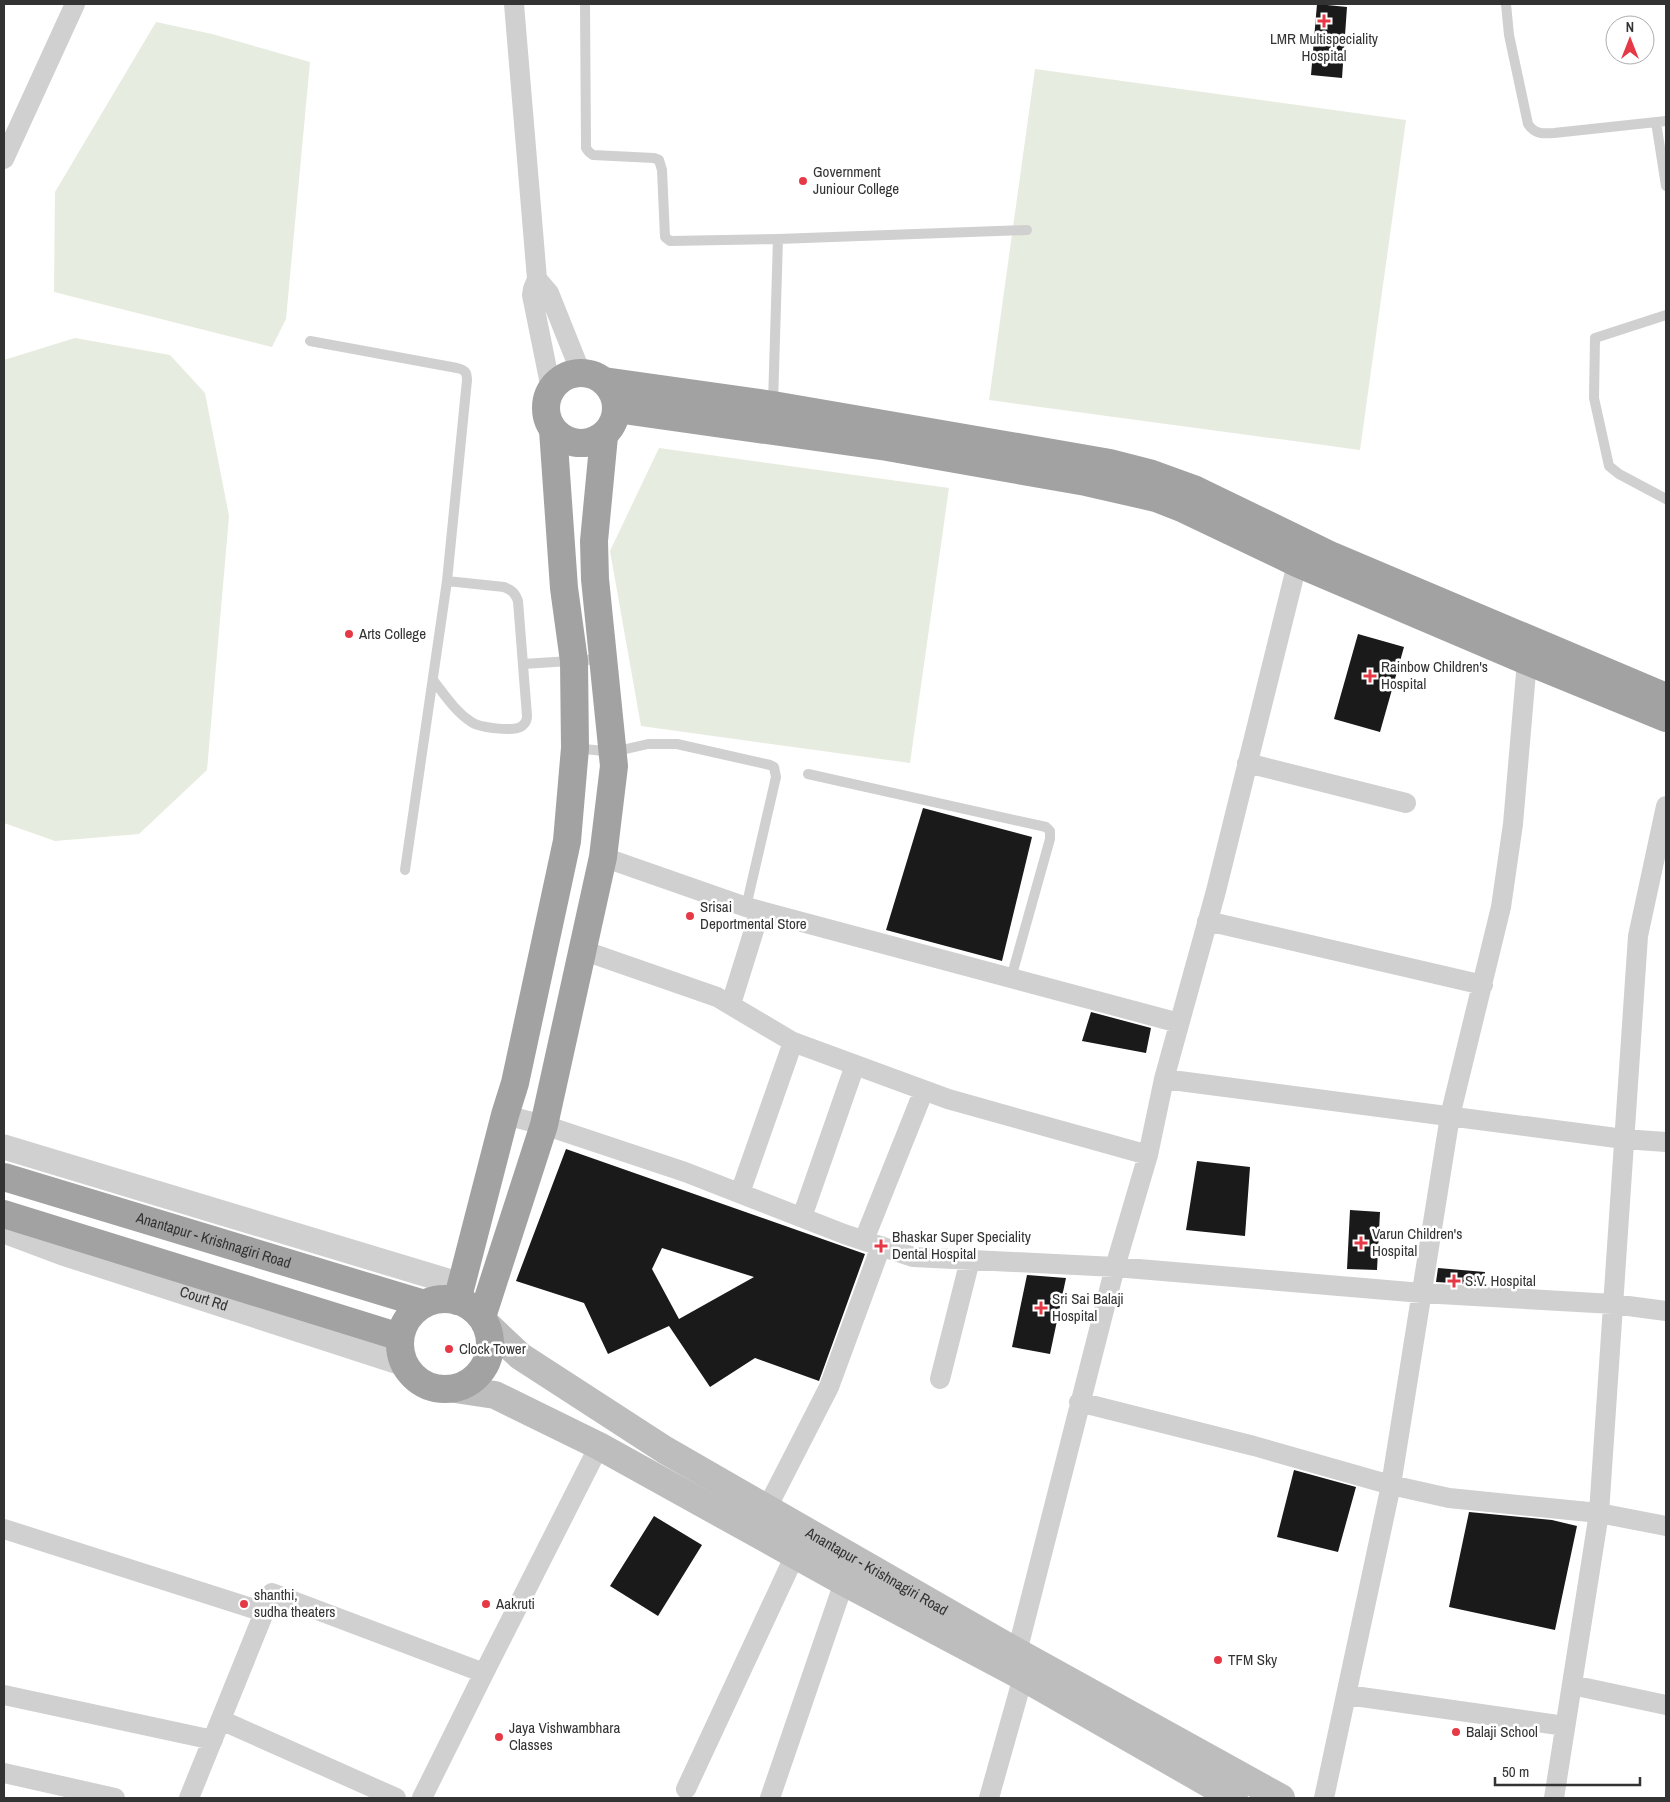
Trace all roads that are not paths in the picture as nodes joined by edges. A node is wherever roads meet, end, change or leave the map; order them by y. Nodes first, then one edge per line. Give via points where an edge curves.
1 (75, 4) edge
2 (514, 4) edge
3 (585, 4) edge
4 (1506, 4) edge
5 (1661, 121) edge
6 (4, 159) edge
7 (1666, 186) edge
8 (1026, 230) dead end
9 (778, 239) junction
10 (538, 278) junction
11 (1666, 315) edge
12 (310, 341) dead end
13 (593, 377) junction
14 (551, 389) junction
15 (773, 405) junction
16 (616, 409) junction
17 (553, 430) junction
18 (604, 436) junction
19 (1666, 499) edge
20 (1300, 553) junction
21 (447, 581) junction
22 (603, 659) junction
23 (574, 661) junction
24 (1528, 661) junction
25 (523, 664) junction
26 (433, 680) junction
27 (1666, 697) edge
28 (1666, 718) edge
29 (575, 748) junction
30 (613, 752) junction
31 (1247, 763) junction
32 (808, 774) dead end
33 (1406, 803) dead end
34 (1666, 806) edge
35 (603, 857) junction
36 (405, 870) dead end
37 (753, 909) junction
38 (1208, 921) junction
39 (582, 950) junction
40 (1011, 978) junction
41 (1482, 985) junction
42 (731, 1004) junction
43 (1179, 1023) junction
44 (793, 1042) junction
45 (855, 1065) junction
46 (1164, 1079) junction
47 (924, 1090) junction
48 (505, 1116) junction
49 (1450, 1116) junction
50 (544, 1125) junction
51 (1624, 1139) junction
52 (1666, 1142) edge
53 (4, 1147) edge
54 (1148, 1155) junction
55 (4, 1177) edge
56 (740, 1193) junction
57 (4, 1214) edge
58 (802, 1217) junction
59 (4, 1231) edge
60 (872, 1243) junction
61 (970, 1260) junction
62 (1114, 1267) junction
63 (459, 1293) junction
64 (1422, 1293) junction
65 (424, 1304) junction
66 (1613, 1304) junction
67 (1666, 1311) edge
68 (484, 1320) junction
69 (400, 1338) junction
70 (405, 1364) junction
71 (940, 1379) dead end
72 (455, 1389) junction
73 (1079, 1402) junction
74 (599, 1446) junction
75 (1391, 1484) junction
76 (767, 1508) junction
77 (1599, 1513) junction
78 (1666, 1526) edge
79 (4, 1529) edge
80 (795, 1555) junction
81 (844, 1582) junction
82 (264, 1612) junction
83 (1020, 1665) junction
84 (484, 1673) junction
85 (1572, 1685) junction
86 (4, 1694) edge
87 (1348, 1695) junction
88 (1666, 1705) edge
89 (221, 1720) junction
90 (1565, 1726) junction
91 (213, 1740) junction
92 (4, 1773) edge
93 (686, 1789) dead end
94 (1223, 1795) edge
95 (115, 1798) edge
96 (190, 1798) edge
97 (396, 1798) edge
98 (422, 1798) edge
99 (770, 1798) edge
100 (989, 1798) edge
101 (1281, 1798) edge
102 (1324, 1798) edge
103 (1554, 1798) edge

1 - 6 street
2 - 10 street
3 - 9 lane via 586,148 589,152 659,160 665,237 670,241
4 - 5 lane via 1509,35 1528,124 1532,129 1538,133 1554,133
5 - 7 lane
8 - 9 lane
9 - 15 lane
10 - 13 street
10 - 14 street via 532,294
11 - 19 lane via 1594,338 1594,398 1609,466
12 - 21 lane via 463,369 467,373
13 - 14 highway via 570,375
13 - 15 highway
13 - 16 highway via 611,389
14 - 17 highway via 545,410
15 - 20 highway via 1142,471 1196,490
16 - 18 highway via 615,419
16 - 20 highway via 887,447 1086,482 1156,498
17 - 18 highway via 572,443 583,444
17 - 23 highway via 564,588
18 - 22 highway via 594,541
20 - 24 highway
20 - 27 highway via 1360,568
20 - 31 street
21 - 25 lane via 504,587 516,594
21 - 26 lane
22 - 23 lane
22 - 30 highway
23 - 25 lane
23 - 29 highway
24 - 28 highway
24 - 41 street via 1504,889
25 - 26 lane via 527,716 521,727 512,730 474,724 461,714
26 - 36 lane
29 - 30 lane
29 - 48 highway via 567,841
30 - 35 highway
30 - 37 lane via 648,744 677,744 774,768 776,777
31 - 33 street
31 - 38 street
32 - 40 lane via 1046,827 1050,831
34 - 51 street via 1638,936
35 - 37 street
35 - 39 highway
37 - 40 street
37 - 42 street
38 - 41 street
38 - 43 street
39 - 42 street
39 - 50 highway
40 - 43 street
41 - 49 street
42 - 44 street
43 - 46 street
44 - 45 street
44 - 56 street
45 - 47 street
45 - 58 street
46 - 49 street
46 - 54 street
47 - 54 street
47 - 60 street
48 - 50 street
48 - 63 highway
49 - 51 street
49 - 64 street
50 - 56 street
50 - 68 highway
51 - 52 street
51 - 66 street
53 - 63 street
54 - 62 street
55 - 65 highway, Anantapur - Krishnagiri Road
56 - 58 street
57 - 69 highway
58 - 60 street
59 - 70 street, Court Rd
60 - 61 street via 913,1257
60 - 76 street via 829,1387
61 - 62 street
61 - 71 street
62 - 64 street
62 - 73 street
63 - 65 highway, Anantapur - Krishnagiri Road
63 - 68 highway, Anantapur - Krishnagiri Road
64 - 66 street
64 - 75 street
65 - 69 highway via 405,1324
66 - 67 street
66 - 77 street
68 - 72 highway via 491,1350 487,1364 468,1384
68 - 76 main road, Anantapur - Krishnagiri Road via 520,1356 665,1450
69 - 70 highway, Anantapur - Krishnagiri Road
70 - 72 highway, Anantapur - Krishnagiri Road via 412,1376 425,1385
72 - 74 main road, Anantapur - Krishnagiri Road via 495,1395
73 - 75 street
73 - 83 street
74 - 80 main road, Anantapur - Krishnagiri Road
74 - 84 street
75 - 77 street via 1449,1498
75 - 87 street
76 - 83 main road, Anantapur - Krishnagiri Road
77 - 78 street
77 - 85 street
79 - 82 street
80 - 81 main road, Anantapur - Krishnagiri Road
80 - 93 street
81 - 83 main road, Anantapur - Krishnagiri Road
81 - 99 street
82 - 84 street via 272,1592
82 - 89 street
83 - 94 main road, Anantapur - Krishnagiri Road
83 - 100 street
83 - 101 main road, Anantapur - Krishnagiri Road
84 - 98 street
85 - 88 street
85 - 90 street
86 - 91 street
87 - 90 street
87 - 102 street
89 - 91 street
89 - 97 street
90 - 103 street
91 - 96 street
92 - 95 street

